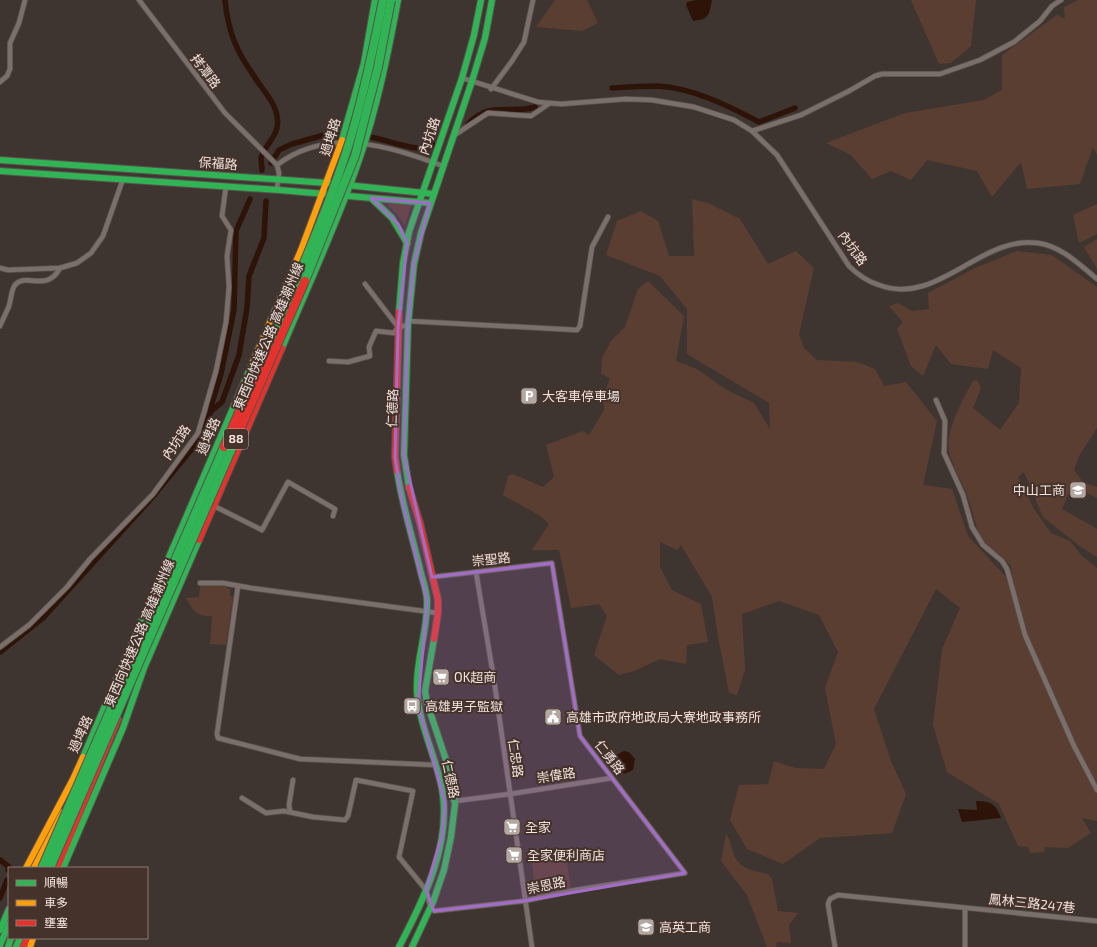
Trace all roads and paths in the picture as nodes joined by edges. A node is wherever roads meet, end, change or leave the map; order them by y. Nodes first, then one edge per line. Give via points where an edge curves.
1 (25, 0) edge
2 (139, 0) edge
3 (376, 0) edge
4 (383, 0) edge
5 (390, 0) edge
6 (398, 0) edge
7 (481, 0) edge
8 (492, 0) edge
9 (533, 0) edge
10 (1061, 0) edge
11 (462, 78) junction
12 (472, 81) junction
13 (0, 82) edge
14 (491, 89) junction
15 (550, 104) junction
16 (752, 131) junction
17 (453, 136) junction
18 (342, 142) junction
19 (365, 142) junction
20 (0, 160) edge
21 (432, 162) junction
22 (276, 164) junction
23 (443, 166) junction
24 (0, 171) edge
25 (123, 179) junction
26 (278, 180) junction
27 (327, 183) junction
28 (350, 185) junction
29 (226, 186) junction
30 (277, 189) junction
31 (422, 192) junction
32 (323, 194) junction
33 (434, 194) junction
34 (347, 196) junction
35 (371, 198) junction
36 (419, 202) junction
37 (430, 203) junction
38 (608, 217) dead end
39 (407, 243) junction
40 (0, 268) edge
41 (60, 268) junction
42 (1097, 279) edge
43 (365, 284) dead end
44 (408, 323) junction
45 (0, 326) edge
46 (398, 327) junction
47 (329, 360) dead end
48 (936, 400) dead end
49 (214, 506) junction
50 (333, 516) dead end
51 (552, 563) joint
52 (476, 572) junction
53 (432, 577) junction
54 (200, 583) dead end
55 (238, 586) junction
56 (426, 612) junction
57 (438, 613) junction
58 (0, 646) edge
59 (138, 666) junction
60 (436, 765) junction
61 (612, 778) junction
62 (293, 780) dead end
63 (80, 782) junction
64 (1097, 790) edge
65 (510, 794) junction
66 (242, 798) dead end
67 (455, 801) junction
68 (290, 811) junction
69 (26, 867) edge
70 (35, 867) edge
71 (42, 867) edge
72 (50, 867) edge
73 (57, 867) edge
74 (63, 867) edge
75 (685, 873) joint
76 (426, 890) junction
77 (524, 901) junction
78 (965, 908) junction
79 (431, 909) junction
80 (8, 910) edge
81 (1097, 920) edge
82 (8, 926) edge
83 (0, 930) edge
84 (0, 945) edge
85 (399, 947) edge
86 (412, 947) edge
87 (532, 947) edge
88 (835, 947) edge
89 (965, 947) edge

1 - 13 street via 10,43 10,69
2 - 22 street, 拷潭路 via 225,113
3 - 18 main road, 過埤路 via 364,63
4 - 63 main road, 東西向快速公路 高雄潮州線 / 88, bridge via 370,65 346,153 308,253
5 - 59 main road, 東西向快速公路 高雄潮州線 / 88, bridge via 378,67 355,156 315,257
6 - 19 main road via 385,70
7 - 11 main road, 內坑路
8 - 12 main road, 內坑路 via 485,38
9 - 14 street via 524,42
10 - 16 street via 1014,42 980,60 940,74 875,76 801,115
11 - 12 street, 內坑路
11 - 21 main road, 內坑路
12 - 14 street, 內坑路
12 - 17 main road, 內坑路
14 - 15 street, 內坑路
15 - 16 street, 內坑路 via 637,99 670,102 719,114
15 - 17 street, 內坑路 via 531,116 488,113
16 - 42 street, 內坑路 via 777,154 848,266 873,283 900,290 931,284 1013,243 1039,243 1052,247
17 - 23 main road, 內坑路
18 - 19 street
18 - 22 street via 316,145
18 - 27 main road, 過埤路
19 - 21 street
19 - 28 main road
20 - 26 main road, 保福路
21 - 23 street
21 - 31 main road, 內坑路
22 - 26 street
23 - 33 main road, 內坑路
24 - 25 main road, 保福路
25 - 29 main road, 保福路
25 - 41 street via 98,245 77,263
26 - 27 main road, 保福路
26 - 30 street
27 - 28 main road, 保福路
27 - 32 main road, 過埤路
28 - 31 main road, 保福路
28 - 34 main road
29 - 30 main road, 保福路
29 - 58 street, 內坑路 via 222,216 231,230 227,256 229,287 226,322 216,371 198,433 153,494 63,591 29,625
30 - 32 main road, 保福路
31 - 33 main road, 保福路
31 - 36 main road, 內坑路
32 - 34 main road, 保福路
32 - 69 main road, 過埤路 via 302,250 94,732 73,779
33 - 37 main road, 內坑路
34 - 35 main road, 保福路
34 - 49 main road
35 - 36 main road, 保福路
35 - 39 main road via 390,214
36 - 37 main road, 保福路
36 - 39 main road, 仁德路
37 - 44 main road, 仁德路 via 414,264
38 - 44 street via 592,247 580,326 577,330
39 - 46 main road, 仁德路
40 - 41 street
41 - 45 street via 49,280 20,281 14,286
43 - 46 street
44 - 46 street
44 - 53 main road, 仁德路 via 404,455 409,487
46 - 47 street via 394,333 376,331 369,347 370,356 348,362
46 - 56 main road, 仁德路 via 395,457 401,497 427,601
48 - 64 street via 946,421 944,453 963,495 972,527 983,545 1002,561 1007,569 1025,635 1074,746
49 - 50 street via 262,530 288,482 335,509
49 - 74 main road via 144,668 123,728
51 - 52 street, 崇聖路
51 - 61 street, 仁勇路 via 580,736
52 - 53 street, 崇聖路
52 - 65 street, 仁忠路
53 - 57 main road, 仁德路 via 438,600
54 - 55 street
55 - 56 street
55 - 60 street via 218,738 300,759
56 - 57 street
56 - 60 main road, 仁德路 via 417,691 418,705
57 - 67 main road, 仁德路 via 425,691
59 - 72 main road, 東西向快速公路 高雄潮州線 / 88, bridge
59 - 73 main road, bridge via 92,787
60 - 76 main road, 仁德路 via 444,809 442,834
61 - 65 street, 崇偉路
61 - 75 street, 仁勇路
62 - 68 street
63 - 70 main road, bridge
63 - 71 main road, 東西向快速公路 高雄潮州線 / 88, bridge
65 - 67 street, 崇偉路
65 - 77 street, 仁忠路
66 - 68 street via 266,813
67 - 79 main road, 仁德路 via 452,835
68 - 76 street via 313,817 346,820 356,780 413,791 399,857
75 - 77 street, 崇恩路
76 - 79 street
76 - 85 main road, 仁德路
77 - 79 street, 崇恩路 via 434,911
77 - 87 street, 仁忠路
78 - 81 street, 鳳林三路247巷
78 - 88 street, 鳳林三路247巷 via 838,895 830,899 829,912
78 - 89 street
79 - 86 main road, 仁德路
80 - 83 main road
82 - 84 main road

